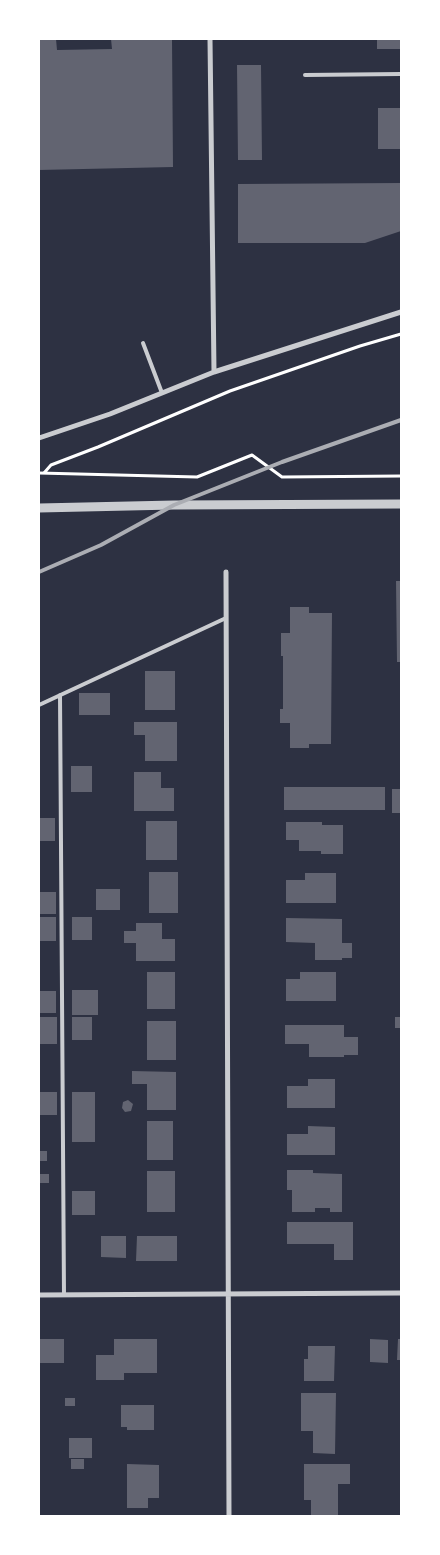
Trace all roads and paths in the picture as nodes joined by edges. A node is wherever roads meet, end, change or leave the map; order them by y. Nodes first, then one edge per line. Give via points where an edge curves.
1 (210, 39) edge
2 (401, 74) edge
3 (305, 75) dead end
4 (401, 312) edge
5 (401, 334) edge
6 (143, 343) dead end
7 (214, 372) junction
8 (162, 393) junction
9 (39, 438) edge
10 (39, 473) edge
11 (44, 473) junction
12 (401, 476) edge
13 (401, 504) edge
14 (39, 508) edge
15 (226, 572) dead end
16 (226, 618) junction
17 (60, 695) junction
18 (39, 705) edge
19 (401, 1293) edge
20 (228, 1294) junction
21 (64, 1295) junction
22 (39, 1296) edge
23 (229, 1516) edge

1 - 7 street
2 - 3 lane
4 - 7 street
5 - 11 path via 230,391 51,465
6 - 8 lane
7 - 8 street
8 - 9 street
10 - 11 path
11 - 12 path via 197,476 252,455 282,477
13 - 14 street
15 - 16 street
16 - 17 lane
16 - 20 street
17 - 18 lane
17 - 21 lane
19 - 20 street
20 - 21 street
20 - 23 street
21 - 22 street

